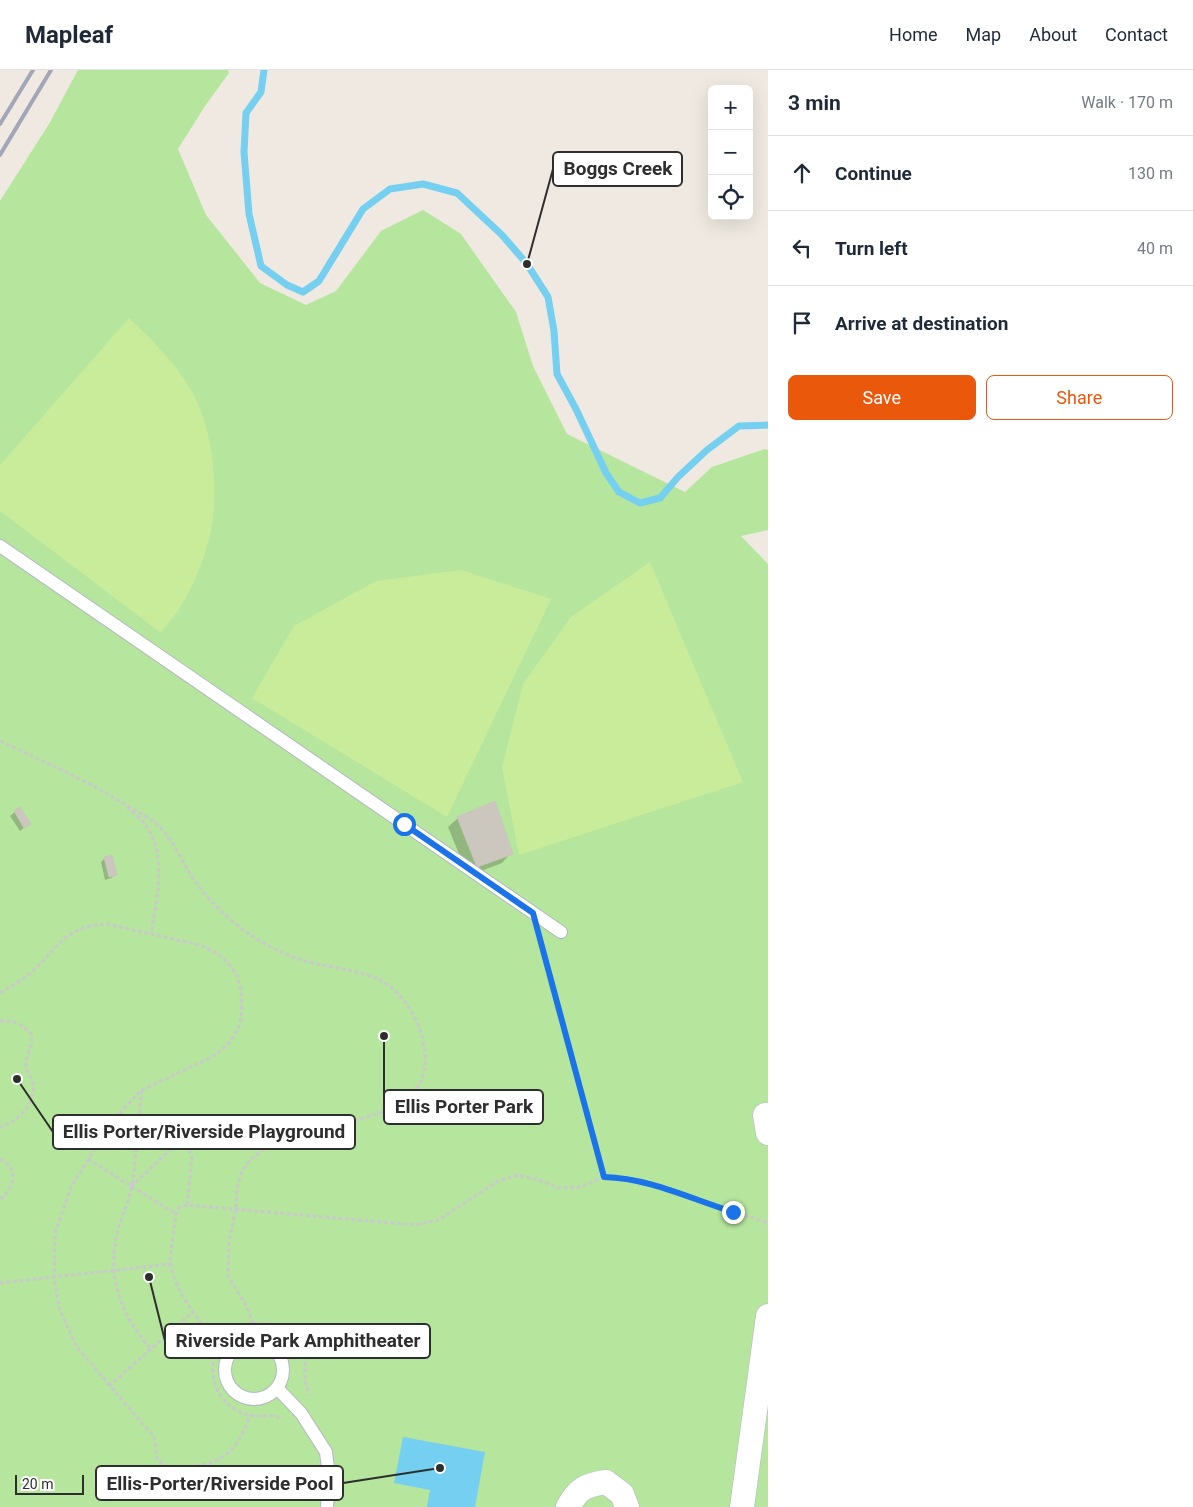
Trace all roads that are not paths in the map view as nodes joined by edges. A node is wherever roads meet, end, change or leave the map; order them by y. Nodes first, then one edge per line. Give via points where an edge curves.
1 (0, 546) edge
2 (561, 932) dead end
3 (768, 1316) edge
4 (278, 1389) junction
5 (327, 1507) edge
6 (568, 1507) edge
7 (626, 1507) edge
8 (742, 1507) edge

1 - 2 lane
3 - 8 street
4 - 4 lane via 261,1399 252,1400 235,1392 225,1376 228,1356 234,1348 252,1340 262,1341 279,1352 284,1371
4 - 5 lane via 301,1413 326,1452 329,1476
6 - 7 street via 574,1496 589,1484 606,1482 622,1494

